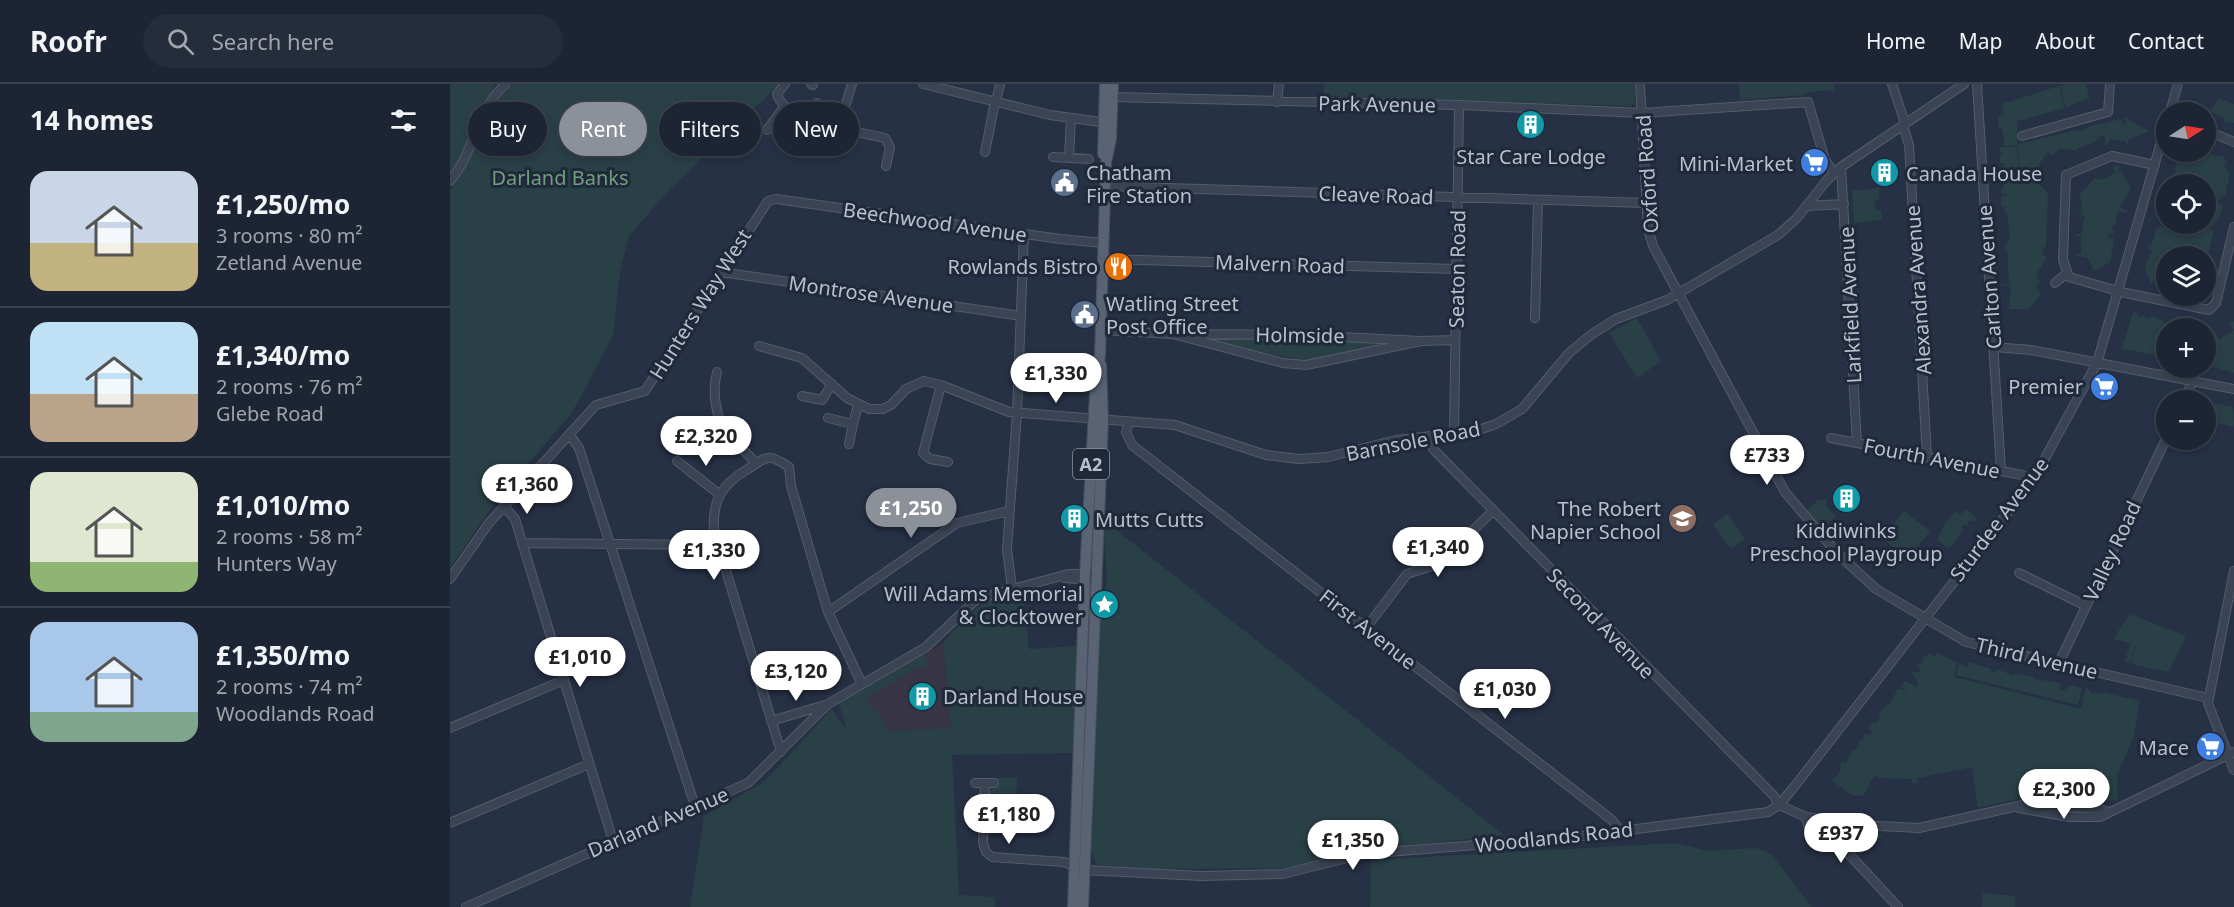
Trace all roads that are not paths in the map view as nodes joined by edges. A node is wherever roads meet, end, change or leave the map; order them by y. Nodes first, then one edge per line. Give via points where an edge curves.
1 (785, 84) edge
2 (852, 84) edge
3 (923, 84) edge
4 (1000, 84) edge
5 (1105, 84) edge
6 (1113, 84) edge
7 (1279, 84) edge
8 (1640, 84) edge
9 (1892, 84) edge
10 (1964, 84) edge
11 (1977, 84) edge
12 (2110, 84) edge
13 (2178, 84) edge
14 (504, 85) edge
15 (1113, 97) junction
16 (781, 102) edge
17 (846, 102) edge
18 (995, 102) junction
19 (1277, 102) junction
20 (2173, 102) edge
21 (1459, 105) junction
22 (1642, 113) junction
23 (1071, 118) junction
24 (773, 122) edge
25 (1108, 122) junction
26 (1904, 124) junction
27 (767, 130) dead end
28 (859, 131) edge
29 (2022, 135) dead end
30 (2216, 135) edge
31 (2234, 142) edge
32 (985, 152) dead end
33 (1053, 157) dead end
34 (1069, 158) junction
35 (1089, 159) dead end
36 (2156, 161) edge
37 (2155, 165) junction
38 (886, 166) dead end
39 (1838, 170) junction
40 (2058, 170) dead end
41 (2066, 175) junction
42 (450, 181) edge
43 (1106, 186) junction
44 (1458, 198) junction
45 (1538, 200) junction
46 (767, 201) joint
47 (1646, 203) junction
48 (1844, 204) junction
49 (1807, 206) junction
50 (2234, 227) edge
51 (1024, 234) junction
52 (1104, 243) junction
53 (1104, 259) junction
54 (1457, 269) junction
55 (721, 272) junction
56 (2066, 274) junction
57 (2055, 283) dead end
58 (2118, 291) junction
59 (1678, 294) junction
60 (1021, 316) junction
61 (1535, 318) dead end
62 (1101, 330) junction
63 (1173, 334) junction
64 (1210, 334) junction
65 (1389, 338) junction
66 (1455, 340) junction
67 (1421, 341) junction
68 (1209, 345) junction
69 (759, 346) dead end
70 (1994, 347) junction
71 (1389, 349) junction
72 (2097, 363) junction
73 (717, 372) dead end
74 (2192, 381) junction
75 (832, 384) junction
76 (941, 385) junction
77 (2234, 389) edge
78 (2189, 390) edge
79 (802, 396) dead end
80 (858, 405) junction
81 (1017, 412) junction
82 (828, 418) dead end
83 (1098, 420) junction
84 (1129, 422) junction
85 (853, 424) junction
86 (569, 434) junction
87 (1102, 434) junction
88 (1454, 434) junction
89 (1428, 436) junction
90 (1831, 438) dead end
91 (1857, 443) junction
92 (849, 444) dead end
93 (2161, 450) edge
94 (1927, 457) junction
95 (677, 461) dead end
96 (948, 462) dead end
97 (756, 464) junction
98 (2001, 471) junction
99 (2033, 480) junction
100 (718, 494) junction
101 (504, 506) junction
102 (1493, 511) junction
103 (1009, 512) junction
104 (522, 543) junction
105 (610, 544) junction
106 (717, 545) junction
107 (2234, 571) edge
108 (2019, 573) dead end
109 (1090, 577) junction
110 (450, 579) edge
111 (1012, 588) junction
112 (2086, 606) junction
113 (828, 612) junction
114 (1925, 617) junction
115 (1366, 628) junction
116 (2059, 663) junction
117 (564, 680) junction
118 (861, 682) junction
119 (2208, 698) junction
120 (828, 704) junction
121 (771, 721) junction
122 (450, 728) edge
123 (781, 752) junction
124 (2231, 754) edge
125 (590, 764) junction
126 (2234, 770) edge
127 (975, 783) dead end
128 (1779, 805) junction
129 (694, 806) junction
130 (1806, 817) junction
131 (450, 823) edge
132 (1620, 831) junction
133 (613, 841) junction
134 (1079, 869) junction
135 (466, 907) edge
136 (1073, 907) edge
137 (1083, 907) edge
138 (1898, 907) edge

1 - 16 street via 777,94
2 - 17 street
3 - 18 street
4 - 18 street
5 - 25 main road, A2
6 - 15 main road, A2
7 - 19 street
8 - 22 street, Oxford Road
9 - 26 street, Alexandra Avenue
10 - 26 street, Barnsole Road
11 - 70 street, Carlton Avenue
12 - 29 street via 2108,112
13 - 20 street
14 - 42 street via 487,107 464,160
15 - 19 street, Park Avenue
15 - 25 main road, A2
18 - 23 street
18 - 32 street
19 - 21 street, Park Avenue
21 - 22 street, Park Avenue
21 - 44 street, Seaton Road
22 - 39 street, Park Avenue via 1808,102 1825,160
22 - 47 street, Oxford Road
23 - 25 street
23 - 34 street
24 - 27 street
25 - 43 main road, A2 via 1103,153
26 - 39 street, Barnsole Road
26 - 94 street, Alexandra Avenue via 1909,145
28 - 38 street via 885,138 890,147
30 - 31 street
33 - 34 street
34 - 35 street
36 - 37 street, Sturdee Avenue
37 - 41 street via 2112,156
37 - 58 street, Sturdee Avenue
39 - 48 street, Larkfield Avenue
39 - 49 street, Barnsole Road
40 - 41 street
41 - 56 street
43 - 44 street, Cleave Road
43 - 52 main road, A2
44 - 45 street, Cleave Road
44 - 54 street, Seaton Road
45 - 47 street, Cleave Road
45 - 61 street
46 - 51 street, Beechwood Avenue via 776,199
46 - 55 street, Hunters Way West
47 - 59 street, Oxford Road via 1653,246
48 - 49 street
48 - 91 street, Larkfield Avenue
49 - 59 street, Barnsole Road via 1778,235
50 - 58 street via 2216,303 2211,309
51 - 52 street, Beechwood Avenue
51 - 60 street
52 - 53 main road, A2
53 - 54 street, Malvern Road
53 - 62 main road, A2
54 - 66 street, Seaton Road
55 - 60 street, Montrose Avenue
55 - 86 street, Hunters Way West via 645,391 596,405
56 - 57 street
56 - 58 street via 2074,280
58 - 72 street, Sturdee Avenue
59 - 88 street, Barnsole Road via 1616,319 1592,334 1569,353 1528,403 1510,417 1476,431
59 - 114 street, Third Avenue via 1785,492 1836,552 1876,589
60 - 81 street
62 - 63 street, Holmside
62 - 83 main road, A2 via 1103,377
63 - 64 street, Holmside
63 - 68 street, Holmside
64 - 65 street, Holmside
64 - 68 street
65 - 67 street, Holmside
65 - 71 street
66 - 67 street, Holmside
66 - 88 street, Seaton Road
67 - 71 street, Holmside
68 - 71 street, Holmside via 1306,365
69 - 75 street via 802,358
70 - 72 street
70 - 98 street, Carlton Avenue
72 - 74 street
72 - 99 street, Sturdee Avenue
73 - 97 street via 714,394 727,434
74 - 77 street
74 - 78 street
75 - 79 street via 822,400
75 - 80 street
76 - 80 street via 924,381 915,384 883,409
76 - 81 street, Barnsole Road via 999,409
76 - 96 street via 923,453 930,459
80 - 85 street
81 - 83 street, Barnsole Road
81 - 103 street
82 - 85 street
83 - 84 street, Barnsole Road
83 - 87 main road, A2
83 - 109 main road, A2
84 - 87 street, Barnsole Road
84 - 89 street, Barnsole Road via 1184,426 1254,453 1294,459 1328,457
84 - 115 street, First Avenue via 1126,432 1132,445
85 - 92 street
86 - 101 street, Hunters Way West
86 - 105 street via 579,448
87 - 109 main road, A2
88 - 89 street, Barnsole Road
89 - 102 street, Second Avenue via 1434,450
90 - 91 street, Fourth Avenue
91 - 94 street, Fourth Avenue
93 - 112 street, Valley Road
94 - 98 street, Fourth Avenue
95 - 100 street
97 - 100 street via 731,478
97 - 113 street via 764,457 776,458 789,466 791,486
98 - 99 street, Fourth Avenue
99 - 114 street, Sturdee Avenue
100 - 106 street via 713,519
101 - 104 street via 514,519
101 - 110 street, Hunters Way West
102 - 115 street via 1438,564 1407,574
102 - 128 street, Second Avenue
103 - 111 street via 1007,549
103 - 113 street via 957,523
104 - 105 street
104 - 117 street
105 - 106 street
105 - 129 street
106 - 121 street
107 - 119 street
108 - 112 street
109 - 111 street, Darland Avenue
109 - 134 main road, A2
111 - 118 street, Darland Avenue via 978,599 926,647
112 - 116 street, Valley Road
113 - 118 street
114 - 116 street, Third Avenue via 1966,642
114 - 128 street, Sturdee Avenue
115 - 132 street, First Avenue via 1612,820
116 - 119 street, Third Avenue
117 - 122 street
117 - 125 street
118 - 120 street, Darland Avenue
119 - 124 street via 2208,708
120 - 121 street, Darland Avenue
120 - 123 street, Darland Avenue
121 - 123 street
123 - 129 street, Darland Avenue via 748,783
124 - 126 street
124 - 130 street via 2100,817 1999,809 1918,828
125 - 131 street
125 - 133 street
127 - 134 street, Woodlands Road via 989,783 983,844 988,855 1064,862
128 - 130 street
128 - 132 street, Woodlands Road via 1768,812
129 - 133 street, Darland Avenue
130 - 138 street via 1808,826 1846,851
132 - 134 street, Woodlands Road via 1363,854 1283,874 1201,876
133 - 135 street, Darland Avenue
134 - 136 main road, A2
134 - 137 main road, A2

